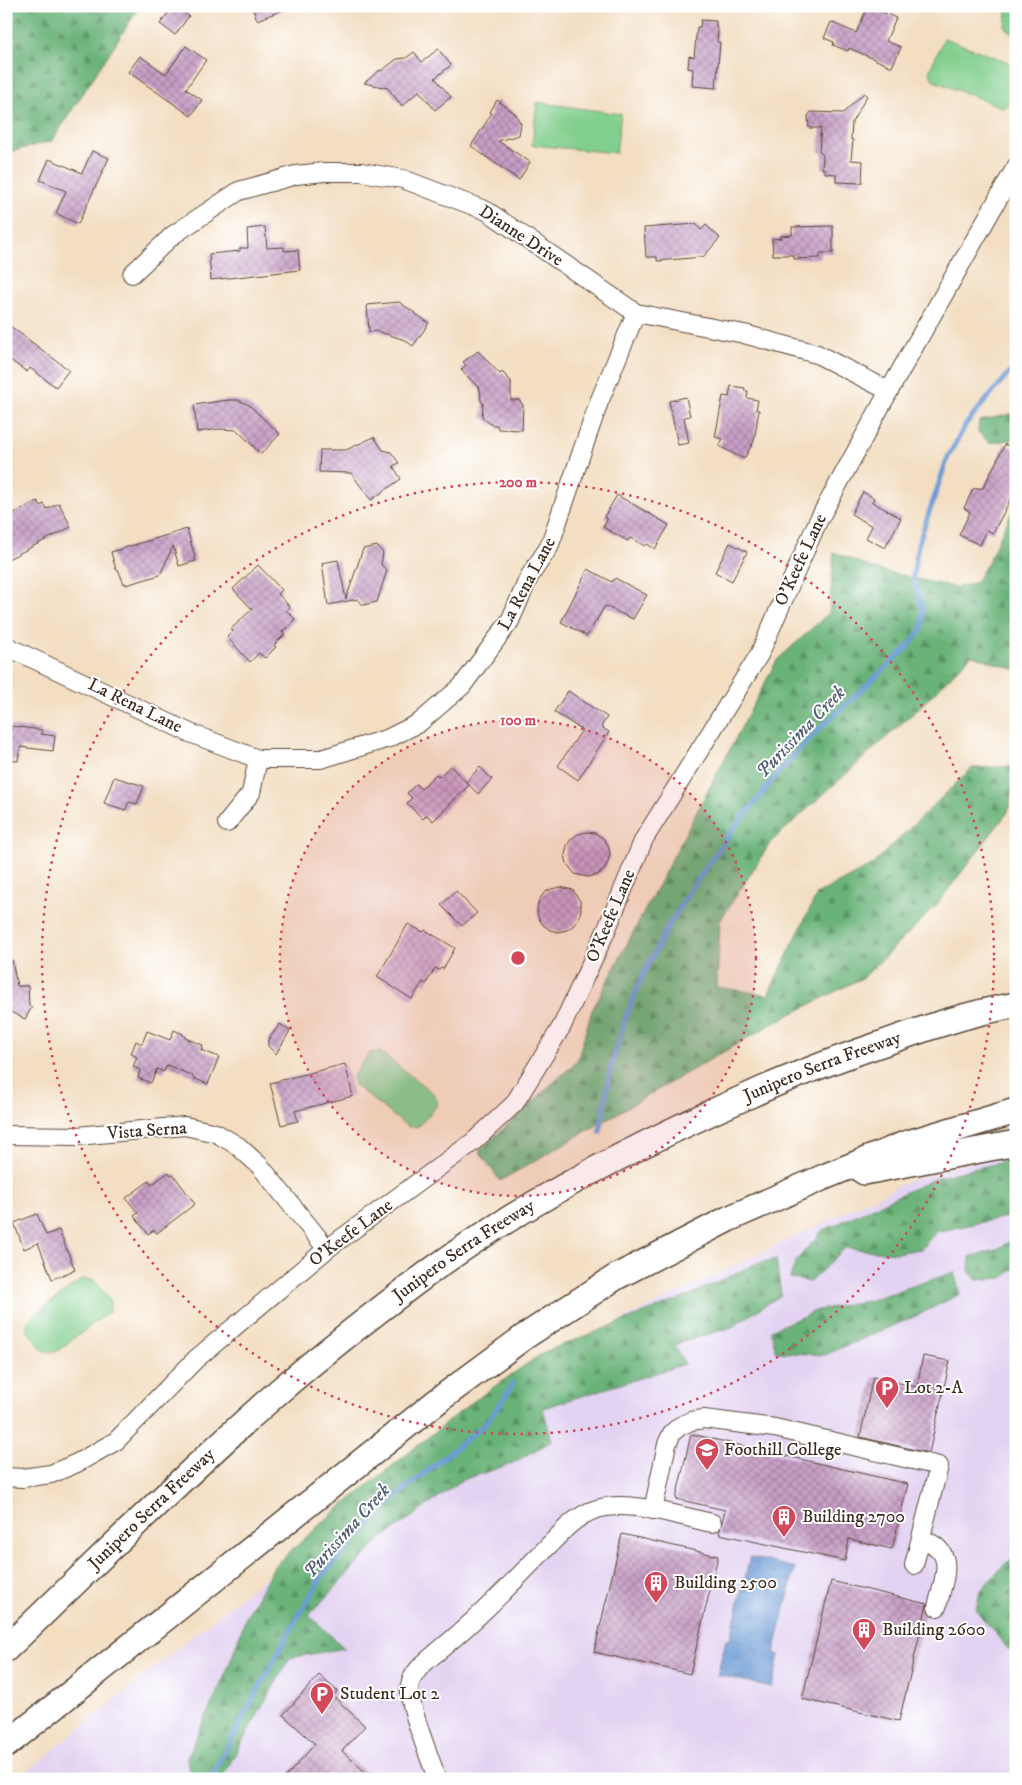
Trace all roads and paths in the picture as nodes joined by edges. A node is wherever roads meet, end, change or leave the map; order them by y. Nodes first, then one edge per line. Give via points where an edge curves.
1 (1016, 167) edge
2 (132, 274) dead end
3 (636, 314) junction
4 (889, 391) junction
5 (6, 646) edge
6 (258, 759) junction
7 (227, 823) dead end
8 (1016, 990) edge
9 (1016, 1004) edge
10 (949, 1020) junction
11 (1016, 1111) edge
12 (6, 1135) edge
13 (1016, 1143) edge
14 (824, 1177) junction
15 (327, 1249) junction
16 (6, 1478) edge
17 (653, 1510) junction
18 (712, 1523) dead end
19 (921, 1539) junction
20 (914, 1565) dead end
21 (937, 1606) dead end
22 (6, 1649) edge
23 (6, 1745) edge
24 (437, 1779) edge

1 - 4 street, O'Keefe Lane
2 - 3 street, Dianne Drive via 173,235 239,191 296,175 361,172 403,179 487,211
3 - 4 street, Dianne Drive via 744,334 817,354
3 - 6 street, La Rena Lane via 600,402 549,547 529,577 510,621 462,686 418,723 389,738 321,759
4 - 15 street, O'Keefe Lane via 818,521 758,655 644,839 562,1026 514,1104 473,1142
5 - 6 street, La Rena Lane via 190,733
6 - 7 street via 251,793
8 - 10 highway
9 - 10 highway, Junipero Serra Freeway
10 - 22 highway, Junipero Serra Freeway via 801,1072 704,1115 612,1160 438,1266 357,1327 278,1393
11 - 14 highway via 905,1144
12 - 15 street, Vista Serna via 77,1136 186,1126 216,1132 260,1166
13 - 14 highway
14 - 23 highway via 728,1219 616,1277 524,1337 440,1399
15 - 16 street, O'Keefe Lane via 196,1360 116,1441 51,1474
17 - 18 street
17 - 19 street via 672,1433 691,1421 704,1419 775,1428 939,1466
17 - 24 street via 615,1506 580,1516 480,1615 423,1664 410,1683 409,1693
19 - 20 street
19 - 21 street via 934,1543 943,1552 946,1568

